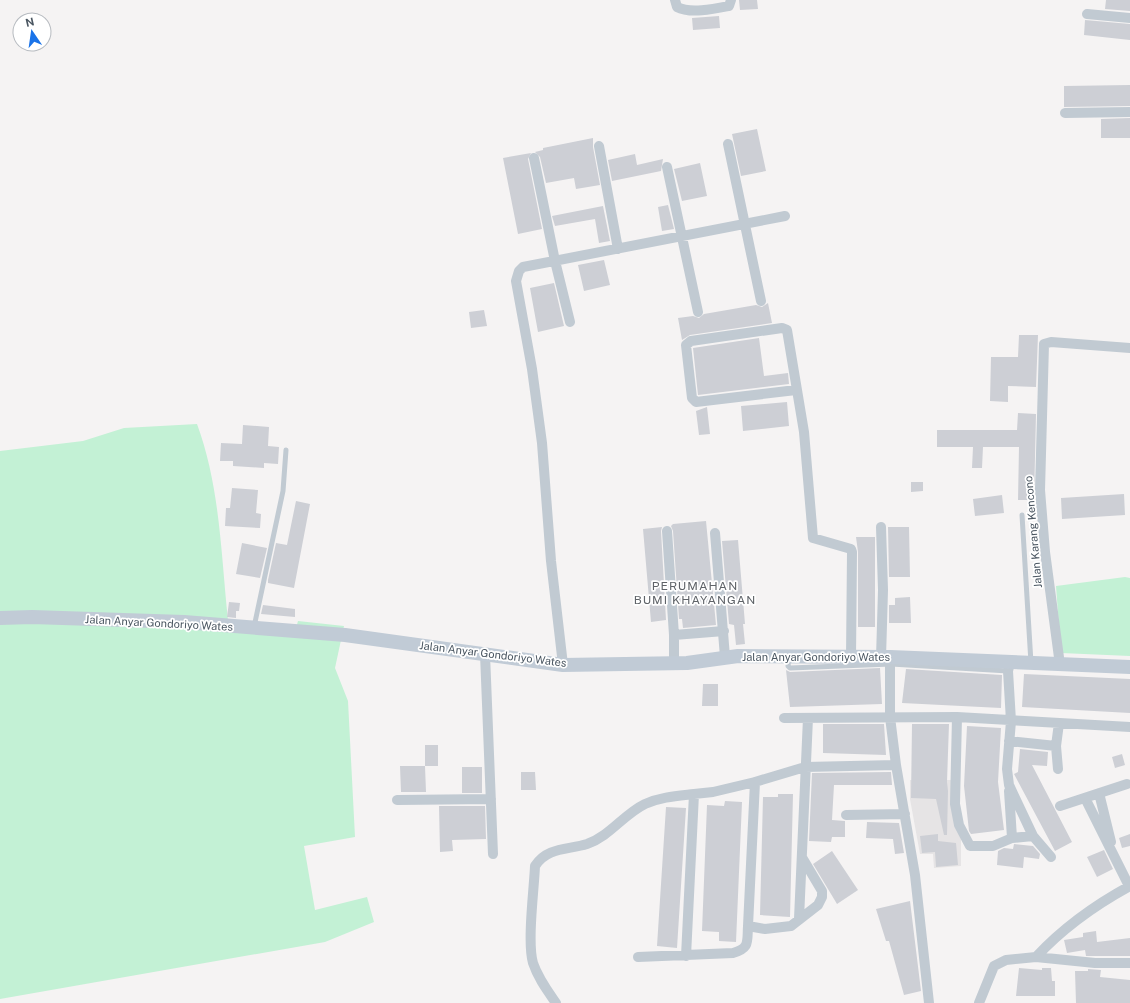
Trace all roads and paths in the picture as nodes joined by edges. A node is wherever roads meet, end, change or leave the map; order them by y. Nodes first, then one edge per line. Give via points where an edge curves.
1 (675, 0) edge
2 (731, 0) edge
3 (1087, 14) dead end
4 (1130, 18) edge
5 (1130, 112) edge
6 (1065, 113) dead end
7 (728, 144) dead end
8 (599, 146) dead end
9 (534, 158) dead end
10 (667, 167) dead end
11 (785, 216) dead end
12 (744, 224) junction
13 (682, 236) junction
14 (618, 249) junction
15 (555, 261) junction
16 (761, 301) dead end
17 (698, 312) dead end
18 (570, 322) dead end
19 (1130, 348) edge
20 (796, 390) junction
21 (286, 450) dead end
22 (1022, 515) dead end
23 (882, 527) dead end
24 (667, 531) dead end
25 (715, 533) dead end
26 (0, 618) edge
27 (254, 628) junction
28 (724, 631) junction
29 (674, 635) junction
30 (485, 654) junction
31 (725, 657) junction
32 (789, 657) junction
33 (851, 658) junction
34 (887, 660) junction
35 (674, 663) junction
36 (1032, 664) junction
37 (563, 665) junction
38 (1060, 665) junction
39 (1009, 667) junction
40 (1130, 667) edge
41 (890, 717) junction
42 (957, 717) junction
43 (784, 718) dead end
44 (808, 718) junction
45 (1011, 721) junction
46 (1059, 723) junction
47 (1130, 727) edge
48 (1009, 741) junction
49 (1056, 746) junction
50 (896, 765) junction
51 (805, 767) junction
52 (1058, 769) dead end
53 (754, 782) junction
54 (1127, 784) dead end
55 (1009, 785) junction
56 (1099, 793) junction
57 (694, 794) junction
58 (1085, 798) junction
59 (491, 799) junction
60 (397, 800) dead end
61 (1060, 806) dead end
62 (905, 814) junction
63 (846, 815) dead end
64 (1033, 836) junction
65 (1012, 838) junction
66 (493, 854) dead end
67 (1051, 857) dead end
68 (803, 859) junction
69 (1116, 862) junction
70 (1129, 886) edge
71 (799, 919) junction
72 (748, 926) junction
73 (686, 956) junction
74 (638, 957) dead end
75 (1036, 957) junction
76 (1130, 963) edge
77 (556, 1003) edge
78 (929, 1003) edge
79 (979, 1003) edge

1 - 2 street via 677,8 683,10 720,8 729,6
3 - 4 street
5 - 6 street
7 - 12 street
8 - 14 street
9 - 15 street
10 - 13 street
11 - 12 street
12 - 13 street
12 - 16 street
13 - 14 street
13 - 17 street
14 - 15 street
15 - 18 street
15 - 37 street via 523,267 516,281 542,443 551,561
19 - 38 street, Jalan Karang Kencono via 1044,343 1040,490 1045,552
20 - 20 street via 785,328 691,341 686,345 692,398 696,402
20 - 33 street via 804,432 813,538 851,549 852,552
21 - 27 lane via 284,491
22 - 36 lane
23 - 34 street
24 - 29 street
25 - 28 street
26 - 27 street, Jalan Anyar Gondoriyo Wates via 184,622
27 - 30 street, Jalan Anyar Gondoriyo Wates via 345,635
28 - 29 street
28 - 31 street
29 - 35 street
30 - 37 street, Jalan Anyar Gondoriyo Wates
30 - 59 street
31 - 32 street, Jalan Anyar Gondoriyo Wates
31 - 35 street, Jalan Anyar Gondoriyo Wates
32 - 33 street, Jalan Anyar Gondoriyo Wates
32 - 34 lane via 790,668
33 - 34 street, Jalan Anyar Gondoriyo Wates
34 - 39 street, Jalan Anyar Gondoriyo Wates
34 - 41 street
35 - 37 street, Jalan Anyar Gondoriyo Wates
36 - 38 street, Jalan Anyar Gondoriyo Wates
36 - 39 street, Jalan Anyar Gondoriyo Wates
38 - 40 street, Jalan Anyar Gondoriyo Wates
39 - 45 street
41 - 42 street
41 - 44 street
41 - 50 street
42 - 45 street
42 - 65 street via 955,804 959,825 970,846 993,846
43 - 44 street
44 - 51 street
45 - 46 street
45 - 48 street
46 - 47 street
46 - 49 street
48 - 49 street
48 - 55 street
49 - 52 street
50 - 51 street
50 - 62 street
51 - 53 street
51 - 68 street
53 - 57 street
53 - 72 street
54 - 56 street
55 - 64 street
55 - 65 street
56 - 58 street
56 - 69 street
57 - 73 street
57 - 77 street via 645,804 614,828 588,843 548,852 540,857 535,866 531,941 533,962 539,978
58 - 61 street
58 - 69 street
59 - 60 street
59 - 66 street
62 - 63 street
62 - 78 street via 915,875
64 - 65 street
64 - 67 street
68 - 71 street
68 - 71 street via 822,891 822,897 818,905
69 - 70 street
70 - 75 street via 1084,914 1055,937
71 - 72 street via 791,926 766,929
72 - 73 street via 744,950 727,954
73 - 74 street
75 - 76 street via 1095,963
75 - 79 street via 1006,960 994,966

